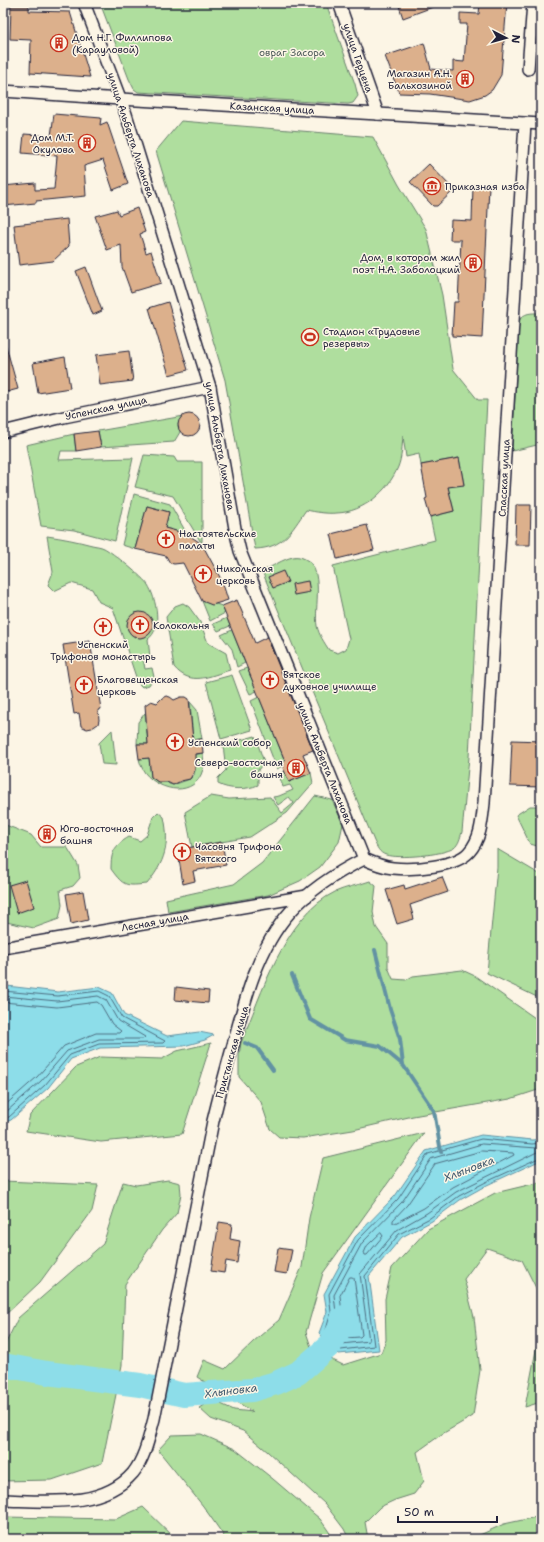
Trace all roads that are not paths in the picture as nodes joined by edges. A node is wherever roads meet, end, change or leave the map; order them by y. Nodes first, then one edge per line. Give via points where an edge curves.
1 (84, 3) edge
2 (339, 3) edge
3 (533, 3) edge
4 (528, 69) dead end
5 (3, 91) edge
6 (120, 100) junction
7 (378, 114) junction
8 (525, 123) junction
9 (541, 124) edge
10 (210, 386) junction
11 (3, 432) edge
12 (364, 859) junction
13 (307, 896) junction
14 (3, 948) edge
15 (3, 1500) edge

1 - 6 street, улица Альберта Лиханова
2 - 7 street, улица Герцена
3 - 4 street
5 - 6 street, Казанская улица
6 - 7 street, Казанская улица
6 - 10 street, улица Альберта Лиханова
7 - 8 street, Казанская улица
8 - 9 street, Казанская улица
8 - 12 street, Спасская улица via 484,803 480,833 469,853 446,863 422,868 392,868
10 - 11 street, Успенская улица via 64,416
10 - 12 street, улица Альберта Лиханова via 240,551
12 - 13 street, Пристанская улица via 344,869
13 - 14 street, Лесная улица
13 - 15 street, Пристанская улица via 290,912 266,948 243,1009 213,1121 154,1419 139,1463 133,1473 103,1494 59,1501

